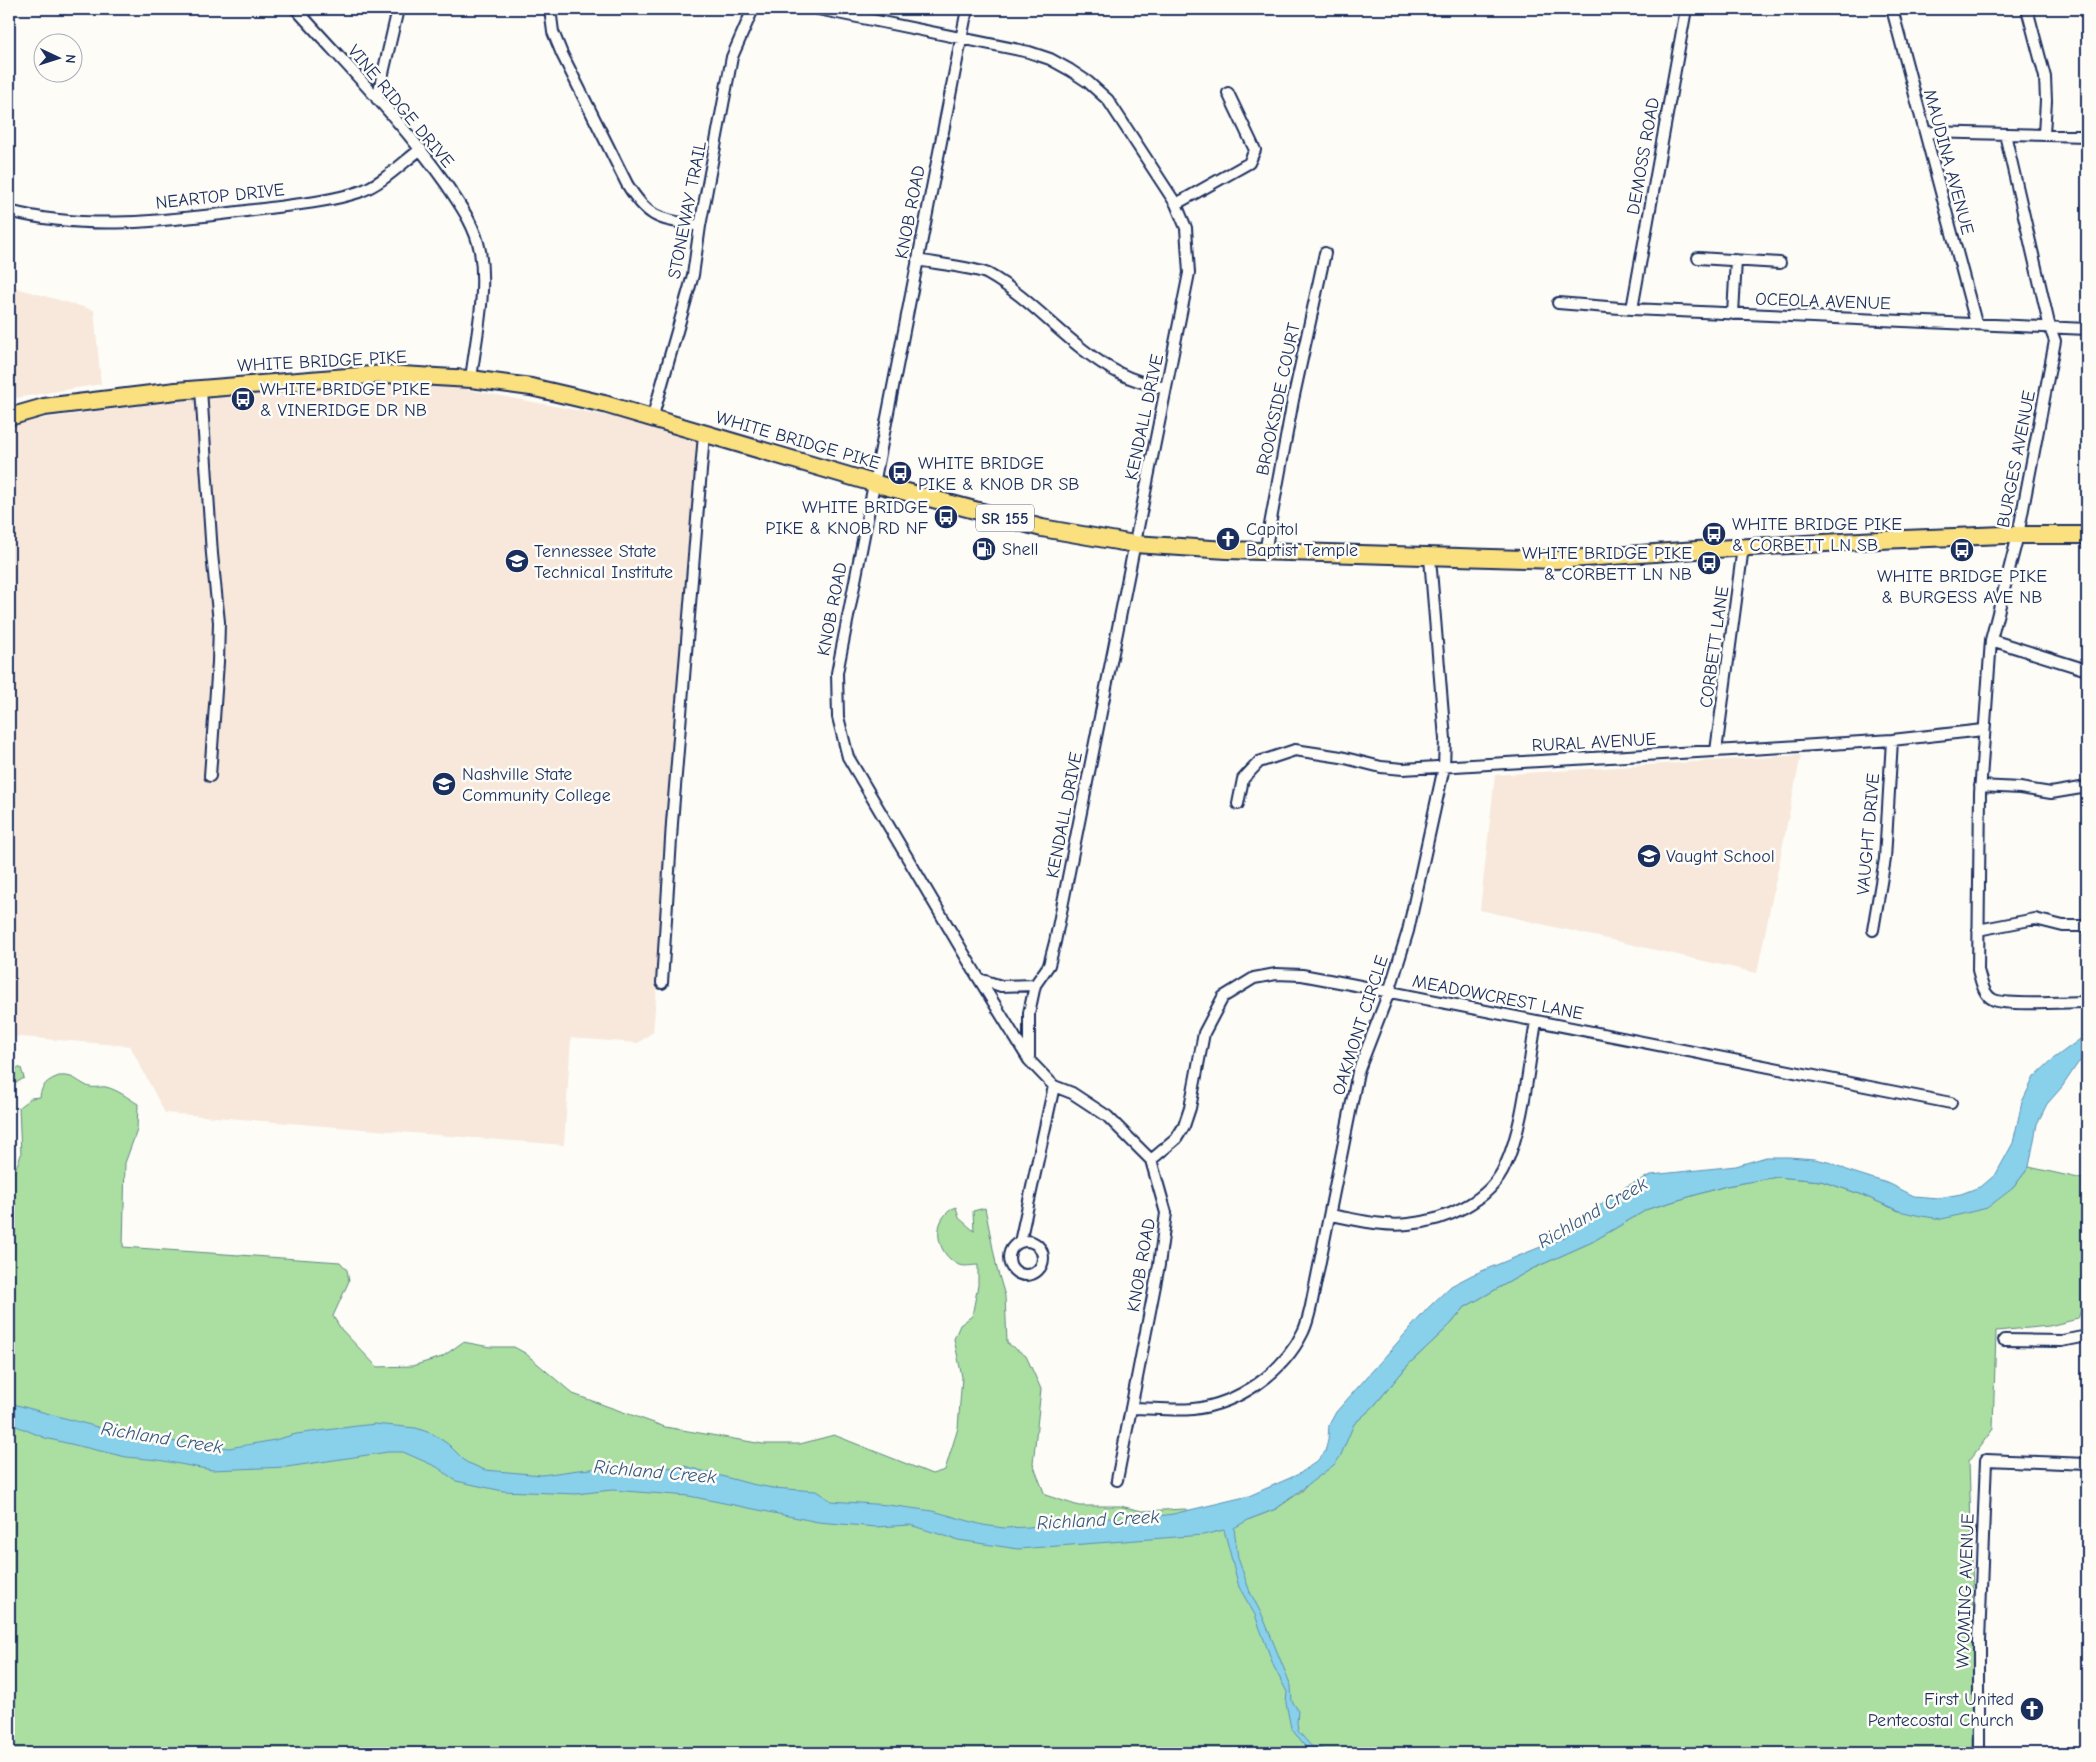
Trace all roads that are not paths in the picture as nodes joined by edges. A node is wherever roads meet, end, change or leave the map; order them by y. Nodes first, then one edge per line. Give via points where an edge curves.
1 (296, 9) edge
2 (398, 9) edge
3 (550, 9) edge
4 (753, 9) edge
5 (818, 9) edge
6 (967, 9) edge
7 (1686, 9) edge
8 (1892, 9) edge
9 (2027, 9) edge
10 (960, 39) junction
11 (1228, 93) dead end
12 (377, 99) junction
13 (1925, 132) junction
14 (2005, 134) junction
15 (2044, 134) junction
16 (2087, 136) edge
17 (421, 149) junction
18 (1176, 204) junction
19 (9, 210) edge
20 (700, 226) junction
21 (1325, 253) dead end
22 (1698, 258) dead end
23 (917, 260) junction
24 (1736, 260) junction
25 (1780, 263) dead end
26 (1558, 303) dead end
27 (1632, 309) junction
28 (1733, 314) junction
29 (1976, 323) junction
30 (2050, 328) junction
31 (2087, 329) edge
32 (470, 379) junction
33 (1166, 388) junction
34 (201, 389) junction
35 (9, 417) edge
36 (652, 419) junction
37 (704, 434) junction
38 (873, 483) junction
39 (2018, 535) junction
40 (2087, 535) edge
41 (1134, 544) junction
42 (1744, 547) junction
43 (1265, 552) junction
44 (1430, 558) junction
45 (1991, 640) junction
46 (2087, 670) edge
47 (1983, 730) junction
48 (1892, 740) junction
49 (1716, 751) junction
50 (1444, 767) junction
51 (210, 776) dead end
52 (2087, 787) edge
53 (1980, 789) junction
54 (1238, 804) dead end
55 (2087, 926) edge
56 (1873, 930) dead end
57 (1978, 930) junction
58 (979, 980) junction
59 (662, 983) dead end
60 (1035, 985) junction
61 (1389, 992) junction
62 (2087, 1002) edge
63 (1536, 1022) junction
64 (1029, 1060) junction
65 (1054, 1086) junction
66 (1951, 1103) dead end
67 (1151, 1160) junction
68 (1330, 1215) junction
69 (1020, 1242) dead end
70 (2087, 1336) edge
71 (2004, 1340) dead end
72 (1131, 1408) junction
73 (2087, 1464) edge
74 (1118, 1480) dead end
75 (1979, 1753) edge

1 - 12 street, VINE RIDGE DRIVE
2 - 12 street
3 - 20 street via 553,32 562,54 637,201 652,215
4 - 20 street, STONEWAY TRAIL via 732,57
5 - 10 street, KENDALL DRIVE
6 - 10 street, KNOB ROAD
7 - 27 street, DEMOSS ROAD
8 - 13 street, MAUDINA AVENUE
9 - 15 street via 2045,77
10 - 18 street, KENDALL DRIVE via 1050,59 1088,82 1108,100
10 - 23 street, KNOB ROAD
11 - 18 street via 1255,150 1249,163
12 - 17 street, VINE RIDGE DRIVE
13 - 14 street
13 - 29 street, MAUDINA AVENUE
14 - 15 street
14 - 30 street, BURGES AVENUE
15 - 16 street
17 - 19 street, NEARTOP DRIVE via 361,191 330,200 134,222 62,221
17 - 32 street, VINE RIDGE DRIVE via 470,219 480,250 481,300
18 - 33 street, KENDALL DRIVE via 1186,228 1190,272
20 - 36 street, STONEWAY TRAIL via 693,275
21 - 43 street, BROOKSIDE COURT
22 - 24 street
23 - 33 street via 986,273 1119,373
23 - 38 street, KNOB ROAD
24 - 25 street
24 - 28 street
26 - 27 street, OCEOLA AVENUE
27 - 28 street, OCEOLA AVENUE
28 - 29 street, OCEOLA AVENUE
29 - 30 street, OCEOLA AVENUE
30 - 31 street, OCEOLA AVENUE
30 - 39 street, BURGES AVENUE via 2055,341
32 - 34 main road, WHITE BRIDGE PIKE / SR 155 via 384,374
32 - 36 main road, WHITE BRIDGE PIKE / SR 155 via 531,387
33 - 41 street, KENDALL DRIVE
34 - 35 main road, WHITE BRIDGE PIKE / SR 155 via 44,408
34 - 51 street via 219,622
36 - 37 main road, WHITE BRIDGE PIKE / SR 155
37 - 38 main road, WHITE BRIDGE PIKE / SR 155
37 - 59 street
38 - 41 main road, WHITE BRIDGE PIKE / SR 155 via 1042,528
38 - 58 street, KNOB ROAD via 837,673 838,717 848,757
39 - 40 main road, WHITE BRIDGE PIKE / SR 155
39 - 42 main road, WHITE BRIDGE PIKE / SR 155
39 - 45 street, BURGES AVENUE
41 - 43 main road, WHITE BRIDGE PIKE / SR 155
41 - 60 street, KENDALL DRIVE via 1055,942 1049,964
42 - 44 main road, WHITE BRIDGE PIKE / SR 155 via 1556,560
42 - 49 street, CORBETT LANE
43 - 44 main road, WHITE BRIDGE PIKE / SR 155
44 - 50 street, OAKMONT CIRCLE via 1445,739
45 - 46 street
45 - 47 street, BURGES AVENUE
47 - 48 street, RURAL AVENUE
47 - 53 street, BURGES AVENUE
48 - 49 street, RURAL AVENUE
48 - 56 street, VAUGHT DRIVE via 1886,859
49 - 50 street, RURAL AVENUE
50 - 54 street, RURAL AVENUE via 1381,768 1296,750 1259,762 1244,779
50 - 61 street, OAKMONT CIRCLE via 1408,931
52 - 53 street via 2051,793 2020,788
53 - 57 street, BURGES AVENUE
55 - 57 street via 2063,926 2035,919
57 - 62 street, BURGES AVENUE via 1978,970 1984,989 1994,1000
58 - 60 street via 1001,986
58 - 64 street, KNOB ROAD
60 - 64 street, KENDALL DRIVE via 1029,1013
61 - 63 street, MEADOWCREST LANE
61 - 67 street, MEADOWCREST LANE via 1302,975 1276,974 1254,978 1223,996 1204,1034 1184,1126 1176,1139
61 - 68 street, OAKMONT CIRCLE via 1358,1072
63 - 66 street, MEADOWCREST LANE
63 - 68 street via 1517,1130 1505,1167 1491,1186 1463,1208 1444,1217 1409,1224 1385,1224
64 - 65 street, KNOB ROAD
65 - 67 street, KNOB ROAD via 1072,1093 1107,1116
65 - 69 street
67 - 72 street, KNOB ROAD via 1166,1213
68 - 72 street, OAKMONT CIRCLE via 1303,1332 1282,1364 1234,1398 1215,1404 1193,1409
70 - 71 street via 2062,1341
72 - 74 street, KNOB ROAD
73 - 75 street, WYOMING AVENUE via 1986,1460 1979,1641

